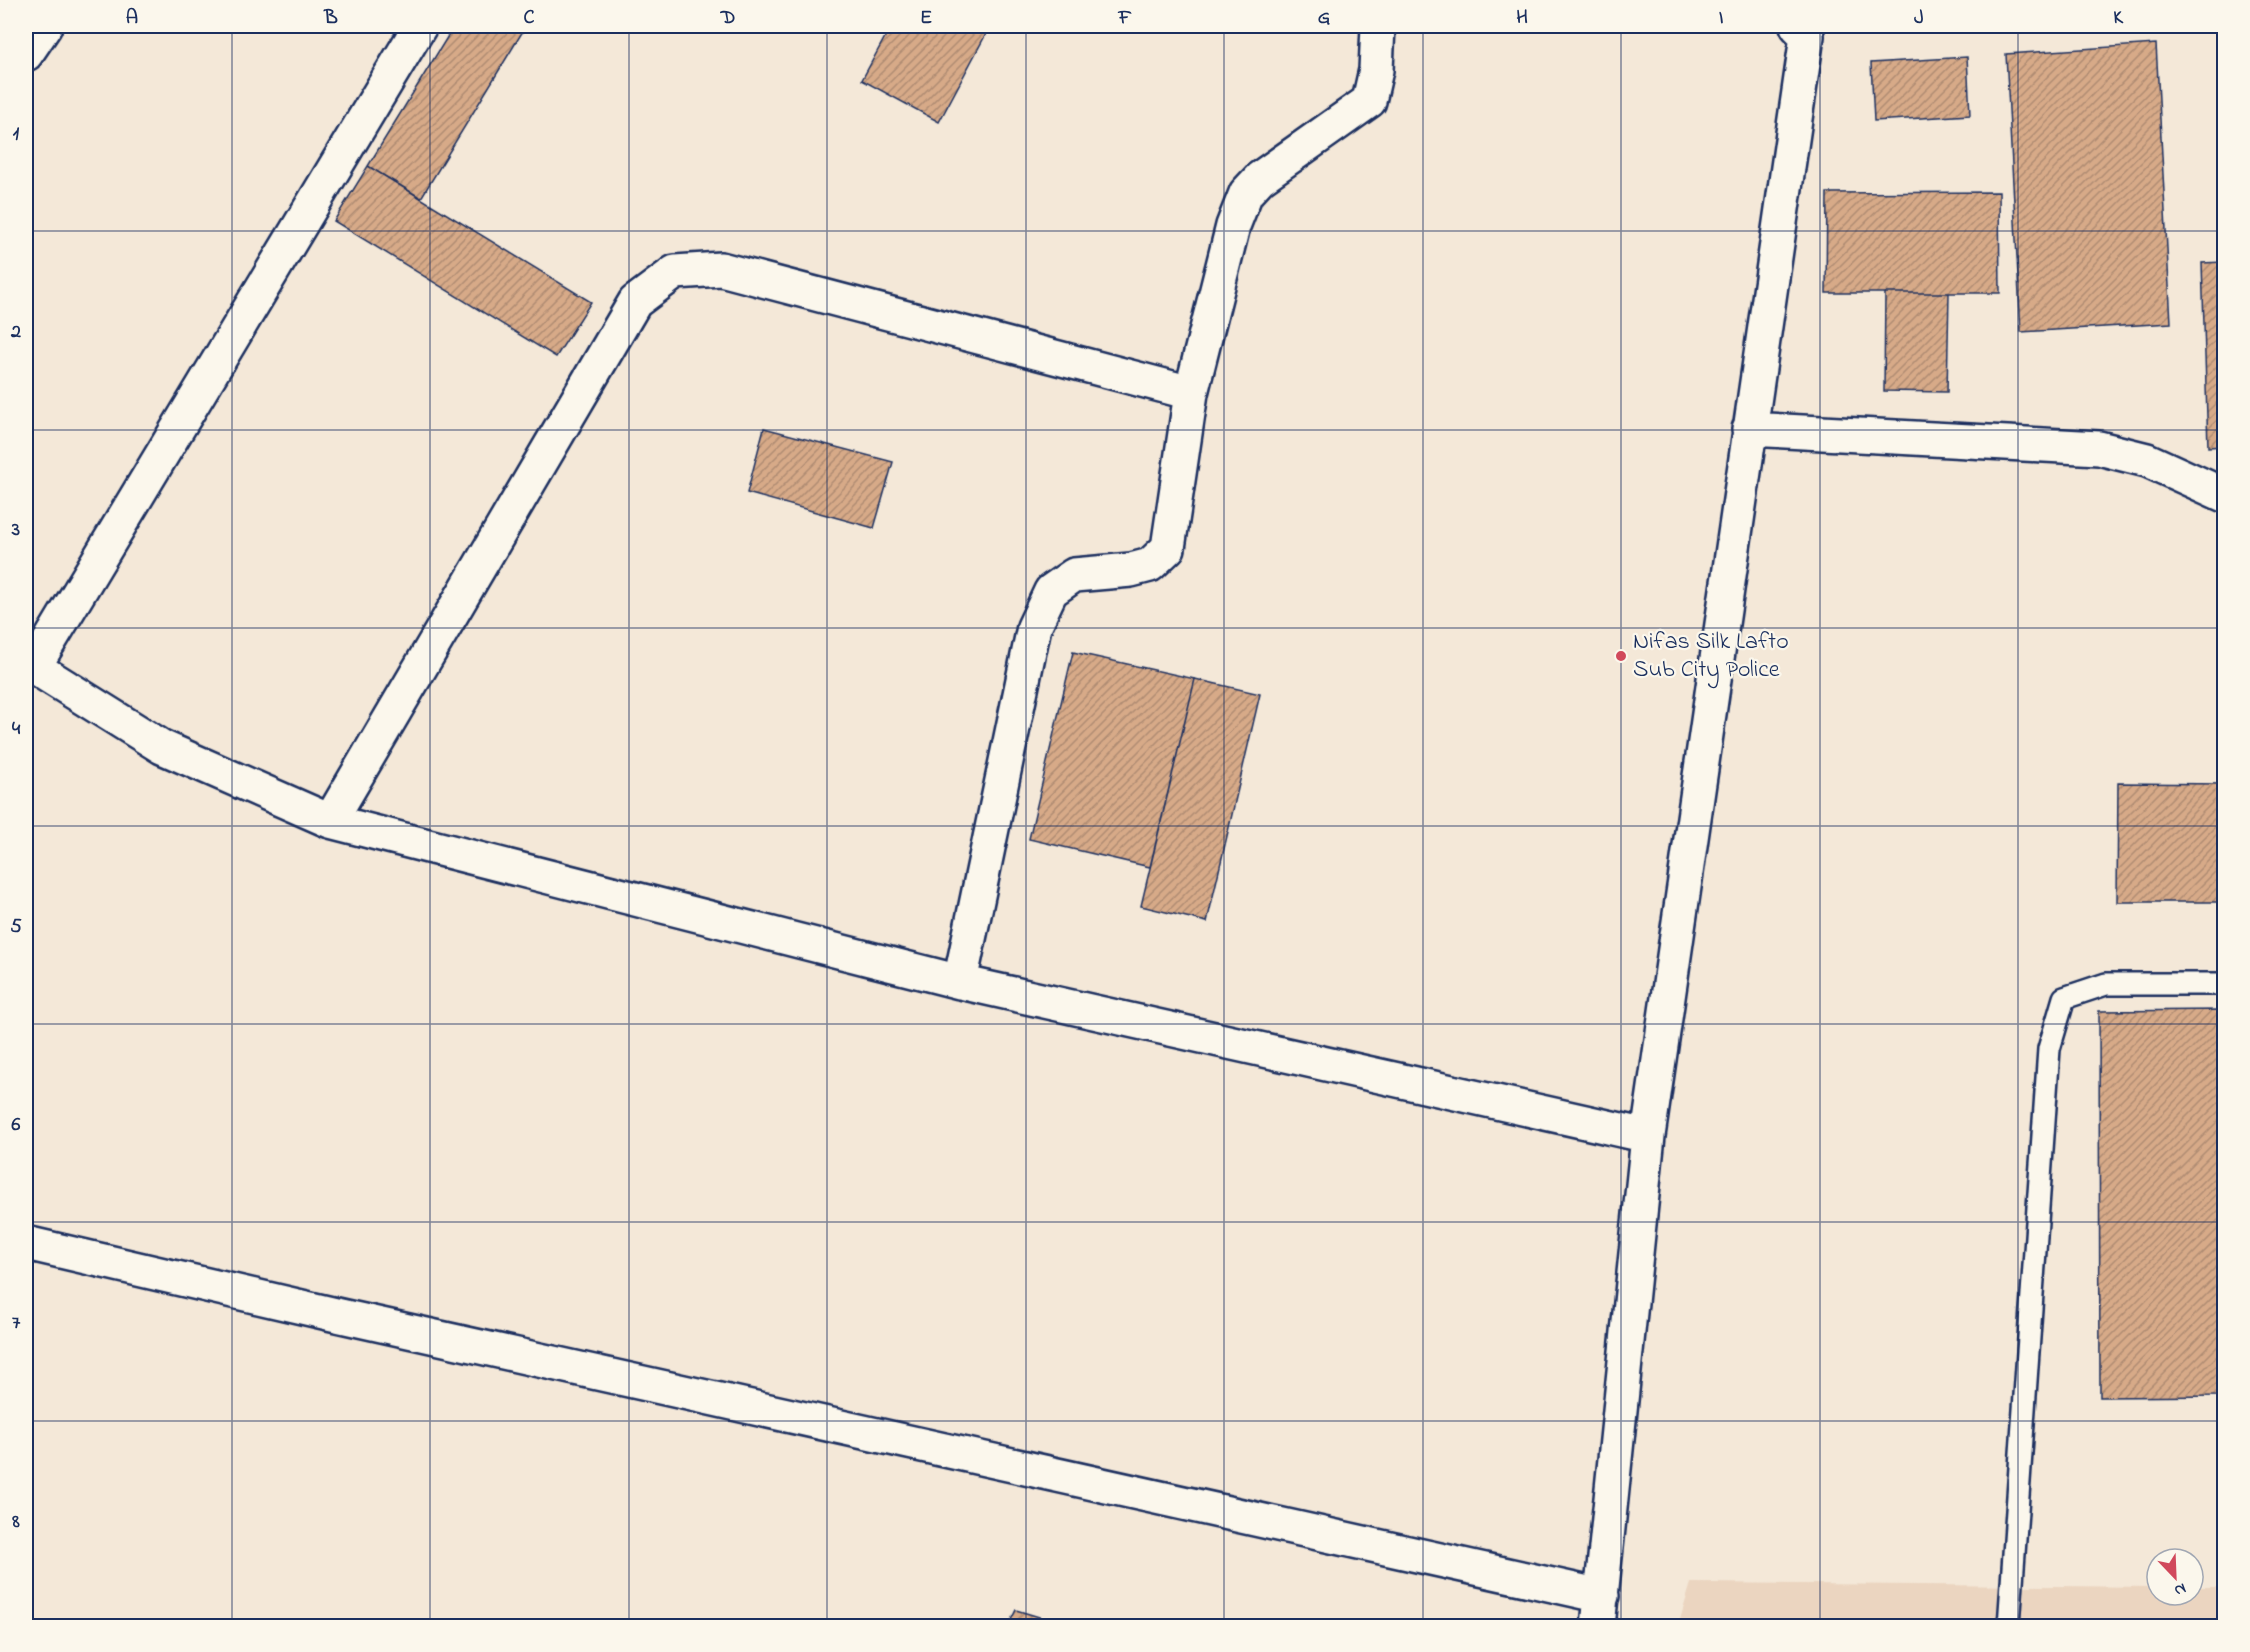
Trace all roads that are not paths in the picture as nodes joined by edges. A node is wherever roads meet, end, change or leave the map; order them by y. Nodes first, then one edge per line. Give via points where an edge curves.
1 (45, 26) edge
2 (420, 26) edge
3 (1378, 26) edge
4 (1804, 29) edge
5 (26, 54) edge
6 (1191, 393) junction
7 (1749, 429) junction
8 (2224, 495) edge
9 (29, 665) edge
10 (330, 821) junction
11 (960, 982) junction
12 (2224, 984) edge
13 (1648, 1136) junction
14 (26, 1243) edge
15 (1600, 1611) edge
16 (2009, 1626) edge

1 - 5 street
2 - 9 street
3 - 6 street via 1376,70 1369,100 1260,178 1246,193 1233,226
4 - 7 street
6 - 10 street via 721,269 675,272 635,302
6 - 11 street via 1168,548 1150,565 1074,575 1050,591 1034,627
7 - 8 street via 2099,448 2147,460
7 - 13 street
9 - 10 street via 162,747
10 - 11 street
11 - 13 street
12 - 16 lane via 2106,984 2064,998 2049,1049
13 - 15 street
14 - 15 street

